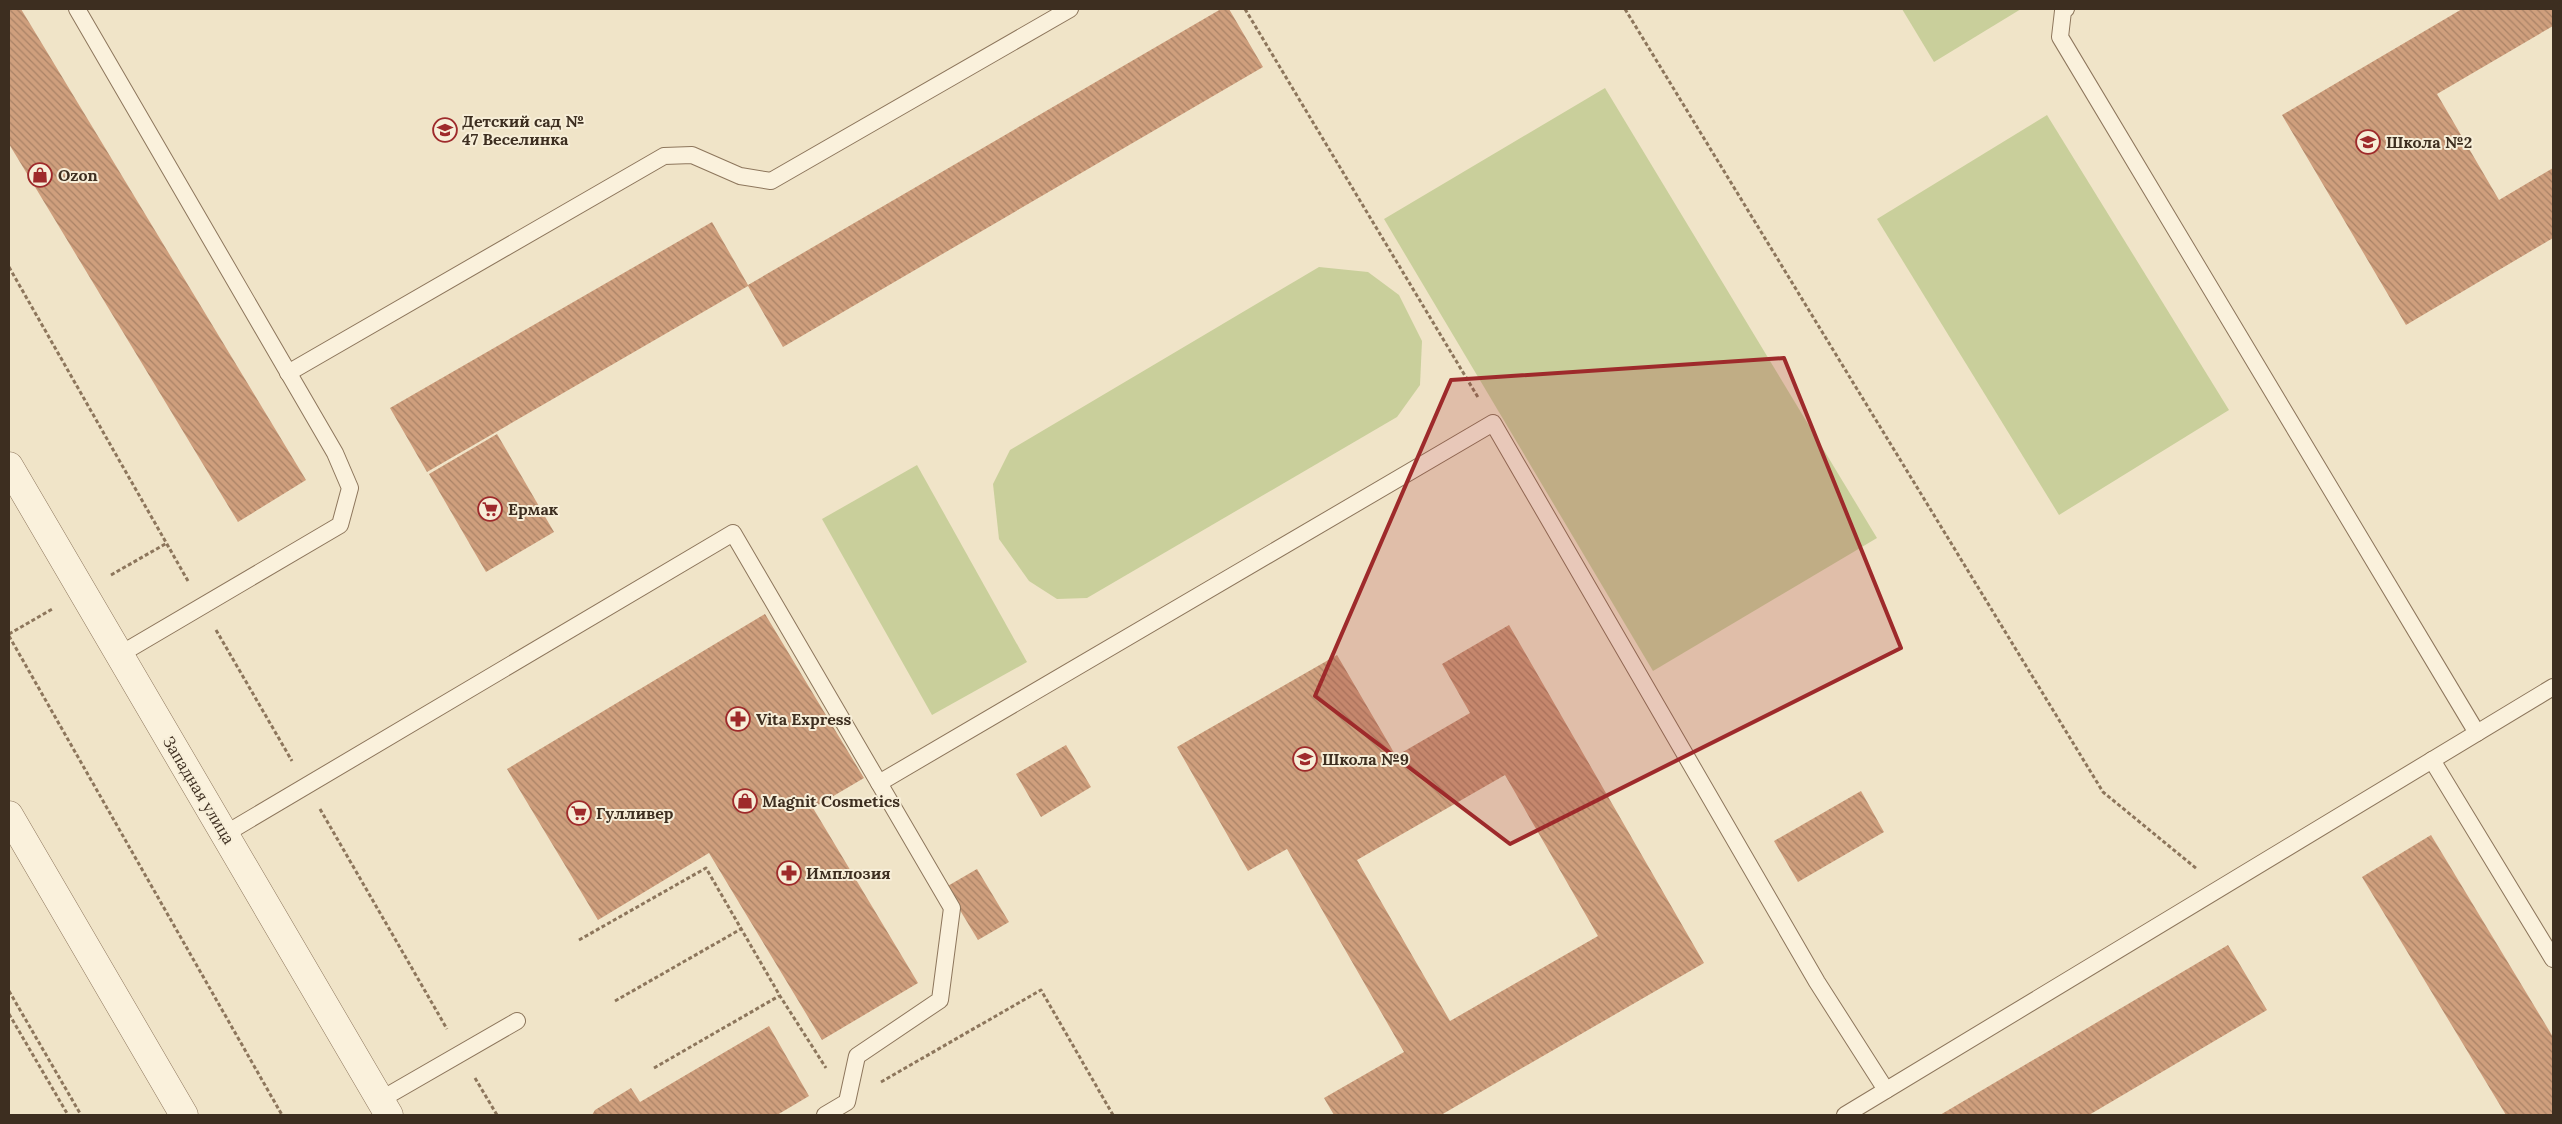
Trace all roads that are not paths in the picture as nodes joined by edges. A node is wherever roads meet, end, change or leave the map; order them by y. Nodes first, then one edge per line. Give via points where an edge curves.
1 (77, 9) edge
2 (1070, 9) edge
3 (2066, 9) edge
4 (288, 373) junction
5 (9, 466) edge
6 (119, 655) junction
7 (2553, 687) edge
8 (2477, 733) junction
9 (2432, 760) junction
10 (879, 783) junction
11 (9, 815) edge
12 (225, 834) junction
13 (2553, 959) edge
14 (517, 1021) dead end
15 (1886, 1090) junction
16 (384, 1108) edge
17 (184, 1115) edge
18 (825, 1115) edge
19 (1845, 1115) edge

1 - 4 lane
2 - 4 lane via 772,181 740,176 692,155 664,156
3 - 8 lane via 2063,10 2060,37
4 - 6 lane via 335,453 350,488 340,525
5 - 6 street, Западная улица
6 - 12 street, Западная улица
7 - 8 lane
8 - 9 lane
9 - 13 lane
9 - 15 lane
10 - 12 lane via 733,534
10 - 15 lane via 1493,423 1818,982
10 - 18 lane via 952,908 940,1000 857,1056 847,1102
11 - 17 street
12 - 16 street, Западная улица
14 - 16 lane via 461,1053
15 - 19 lane

